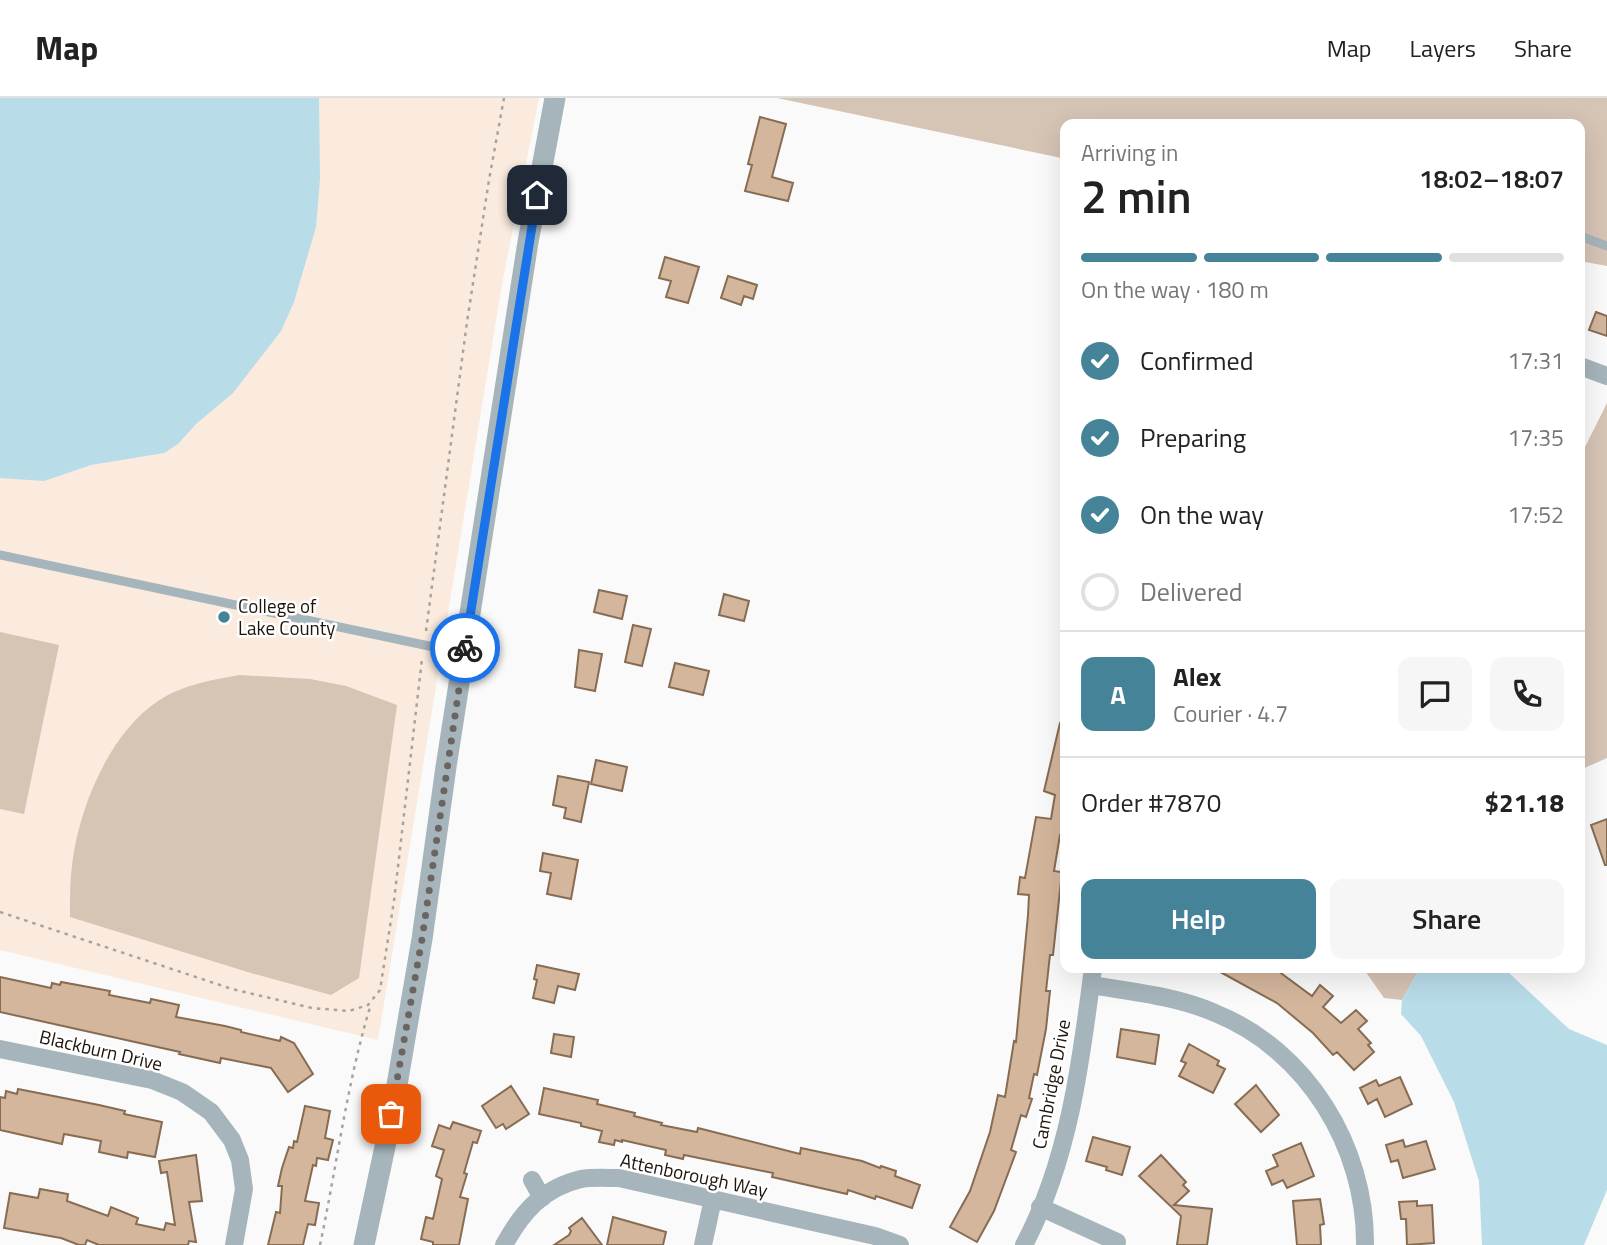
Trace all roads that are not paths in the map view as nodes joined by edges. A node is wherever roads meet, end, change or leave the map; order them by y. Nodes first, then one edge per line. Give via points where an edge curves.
1 (555, 98) edge
2 (1585, 238) edge
3 (1607, 246) edge
4 (1585, 368) edge
5 (1607, 376) edge
6 (0, 555) edge
7 (464, 653) junction
8 (1092, 976) edge
9 (0, 1049) edge
10 (532, 1180) dead end
11 (542, 1198) junction
12 (713, 1199) junction
13 (1040, 1208) junction
14 (1117, 1241) dead end
15 (234, 1245) edge
16 (364, 1245) edge
17 (505, 1245) edge
18 (703, 1245) edge
19 (900, 1245) edge
20 (1024, 1245) edge
21 (1365, 1245) edge

1 - 7 street
2 - 3 lane
4 - 5 street
6 - 7 lane
7 - 16 street via 420,952
8 - 13 street, Cambridge Drive via 1072,1106
8 - 21 street via 1218,1014 1285,1056 1311,1085 1350,1157 1362,1195
9 - 15 street, Blackburn Drive via 152,1080 182,1092 211,1112 240,1160 244,1189
10 - 11 street
11 - 12 street, Attenborough Way via 583,1178 619,1178
11 - 17 street, Attenborough Way via 531,1204
12 - 18 street
12 - 19 street, Attenborough Way
13 - 14 street
13 - 20 street, Cambridge Drive

